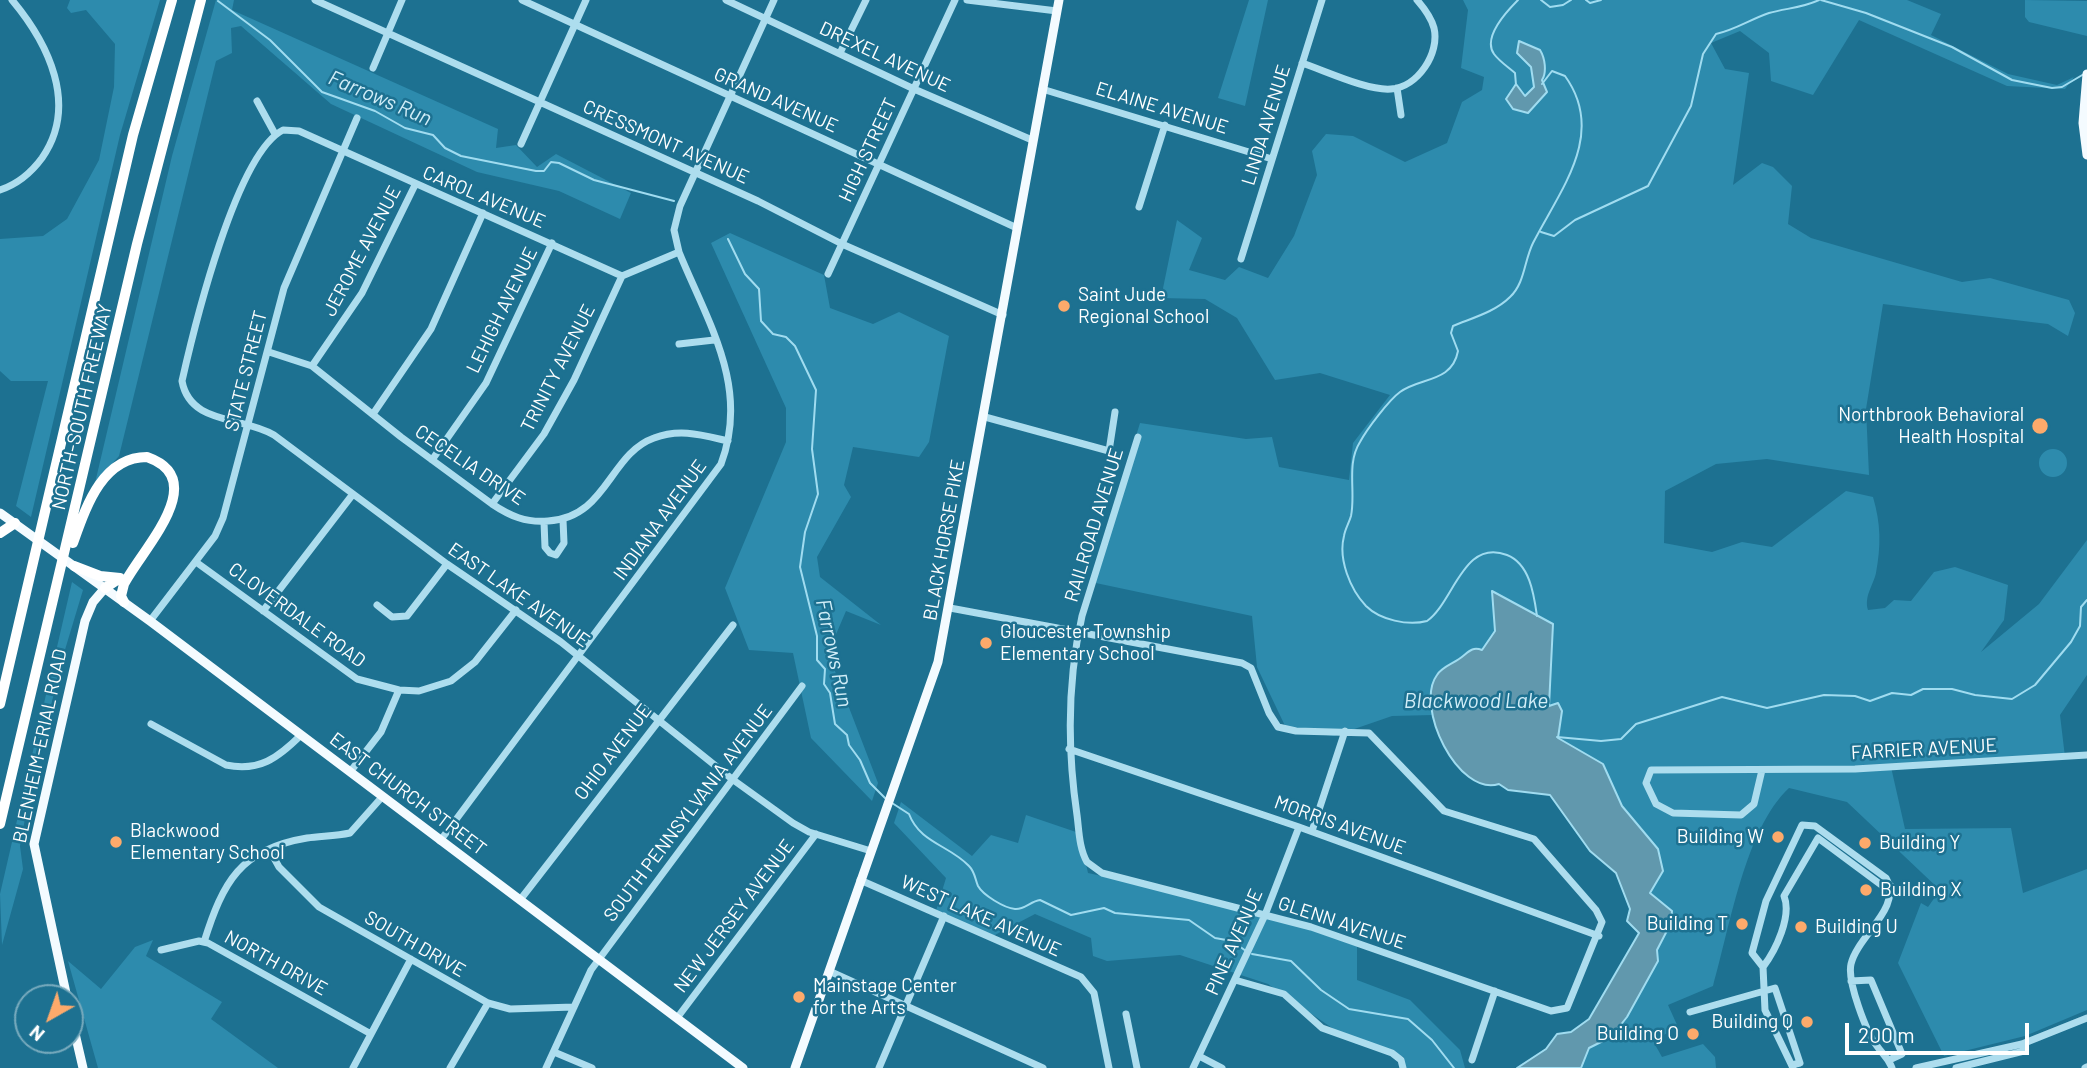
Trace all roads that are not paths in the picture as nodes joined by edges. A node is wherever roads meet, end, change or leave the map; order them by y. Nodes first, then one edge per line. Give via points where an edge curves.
1 (12, 0) edge
2 (172, 0) edge
3 (201, 0) edge
4 (315, 0) edge
5 (402, 0) edge
6 (522, 0) edge
7 (586, 0) edge
8 (726, 0) edge
9 (774, 0) edge
10 (866, 0) edge
11 (955, 0) edge
12 (967, 0) edge
13 (1059, 0) edge
14 (1322, 0) edge
15 (1417, 0) edge
16 (1057, 12) junction
17 (766, 19) junction
18 (575, 24) junction
19 (387, 32) junction
20 (840, 52) junction
21 (1302, 64) junction
22 (373, 68) dead end
23 (2087, 74) edge
24 (1398, 88) junction
25 (914, 89) junction
26 (1042, 89) junction
27 (729, 97) junction
28 (257, 101) dead end
29 (540, 102) junction
30 (1401, 115) dead end
31 (2085, 116) edge
32 (357, 118) dead end
33 (1165, 125) junction
34 (275, 134) junction
35 (1032, 140) junction
36 (521, 144) dead end
37 (342, 151) junction
38 (2087, 155) edge
39 (1272, 159) junction
40 (878, 166) junction
41 (695, 173) junction
42 (415, 185) junction
43 (0, 190) edge
44 (1139, 207) dead end
45 (483, 213) junction
46 (1017, 228) junction
47 (552, 243) junction
48 (842, 244) junction
49 (679, 252) junction
50 (1241, 260) dead end
51 (828, 274) dead end
52 (622, 276) junction
53 (1003, 315) junction
54 (714, 340) junction
55 (679, 344) dead end
56 (269, 352) junction
57 (312, 366) junction
58 (1115, 412) dead end
59 (373, 414) junction
60 (985, 416) junction
61 (250, 425) junction
62 (1138, 436) dead end
63 (728, 441) junction
64 (432, 460) junction
65 (353, 494) junction
66 (492, 504) junction
67 (0, 513) edge
68 (562, 520) junction
69 (544, 522) junction
70 (15, 523) junction
71 (0, 533) edge
72 (69, 547) junction
73 (197, 562) junction
74 (447, 564) junction
75 (74, 566) junction
76 (132, 569) junction
77 (120, 578) junction
78 (105, 588) junction
79 (124, 602) junction
80 (377, 605) dead end
81 (950, 608) junction
82 (516, 610) junction
83 (263, 611) junction
84 (150, 621) junction
85 (733, 625) dead end
86 (1078, 632) junction
87 (579, 657) junction
88 (802, 686) dead end
89 (399, 690) junction
90 (0, 704) edge
91 (657, 719) junction
92 (151, 724) dead end
93 (1345, 731) junction
94 (301, 735) junction
95 (1069, 749) junction
96 (2087, 755) edge
97 (1762, 770) junction
98 (350, 772) junction
99 (732, 779) junction
100 (382, 797) junction
101 (0, 824) edge
102 (1299, 827) junction
103 (1312, 831) junction
104 (816, 834) junction
105 (440, 841) junction
106 (270, 849) junction
107 (871, 851) junction
108 (1095, 869) joint
109 (860, 880) junction
110 (1891, 886) junction
111 (520, 900) junction
112 (1265, 915) junction
113 (944, 916) junction
114 (1599, 936) junction
115 (204, 942) junction
116 (161, 950) dead end
117 (599, 958) junction
118 (411, 959) junction
119 (1762, 967) junction
120 (829, 971) junction
121 (1235, 980) junction
122 (1851, 981) junction
123 (64, 984) edge
124 (1763, 990) junction
125 (1495, 991) junction
126 (488, 1003) junction
127 (906, 1005) junction
128 (574, 1007) junction
129 (1690, 1012) dead end
130 (1126, 1014) dead end
131 (677, 1018) junction
132 (2087, 1018) edge
133 (371, 1034) junction
134 (2022, 1044) junction
135 (554, 1052) junction
136 (1199, 1056) junction
137 (1472, 1060) dead end
138 (1890, 1064) edge
139 (1793, 1067) edge
140 (353, 1068) edge
141 (450, 1068) edge
142 (546, 1068) edge
143 (592, 1068) edge
144 (743, 1068) edge
145 (795, 1068) edge
146 (879, 1068) edge
147 (1043, 1068) edge
148 (1109, 1068) edge
149 (1137, 1068) edge
150 (1193, 1068) edge
151 (1222, 1068) edge
152 (1403, 1068) edge
153 (1918, 1068) edge
154 (1956, 1068) edge

1 - 43 street via 33,25 49,57 59,101 48,148 24,178
2 - 90 highway, NORTH-SOUTH FREEWAY via 133,135
3 - 72 highway, NORTH-SOUTH FREEWAY via 143,219
4 - 19 street, CRESSMONT AVENUE
5 - 19 street
6 - 18 street, GRAND AVENUE
7 - 18 street
8 - 17 street, DREXEL AVENUE
9 - 17 street, INDIANA AVENUE
10 - 20 street
11 - 25 street, HIGH STREET
12 - 16 street
13 - 16 main road, BLACK HORSE PIKE
14 - 21 street, LINDA AVENUE
15 - 24 street via 1428,15 1434,41 1420,73
16 - 26 main road, BLACK HORSE PIKE
17 - 20 street, DREXEL AVENUE
17 - 27 street, INDIANA AVENUE
18 - 27 street, GRAND AVENUE
18 - 29 street
19 - 22 street
19 - 29 street, CRESSMONT AVENUE
20 - 25 street, DREXEL AVENUE
21 - 24 street via 1379,89
21 - 39 street, LINDA AVENUE
23 - 31 main road
24 - 30 street
25 - 35 street, DREXEL AVENUE
25 - 40 street, HIGH STREET
26 - 33 street, ELAINE AVENUE
26 - 35 main road, BLACK HORSE PIKE
27 - 40 street, GRAND AVENUE
27 - 41 street, INDIANA AVENUE
28 - 34 street
29 - 36 street
29 - 41 street, CRESSMONT AVENUE
31 - 38 main road
32 - 37 street, STATE STREET
33 - 39 street, ELAINE AVENUE
33 - 44 street
34 - 37 street, CAROL AVENUE via 299,131
34 - 61 street, EAST LAKE AVENUE via 212,262 182,381 190,404
35 - 46 main road, BLACK HORSE PIKE
37 - 42 street, CAROL AVENUE
37 - 56 street, STATE STREET via 284,288
39 - 50 street, LINDA AVENUE
40 - 46 street, GRAND AVENUE
40 - 48 street, HIGH STREET
41 - 48 street, CRESSMONT AVENUE
41 - 49 street, INDIANA AVENUE via 674,223
42 - 45 street, CAROL AVENUE
42 - 57 street, JEROME AVENUE via 362,293
45 - 47 street, CAROL AVENUE
45 - 59 street via 431,329
46 - 53 main road, BLACK HORSE PIKE
47 - 52 street, CAROL AVENUE
47 - 64 street, LEHIGH AVENUE via 486,383
48 - 51 street, HIGH STREET
48 - 53 street, CRESSMONT AVENUE
49 - 52 street
49 - 54 street, INDIANA AVENUE
52 - 66 street, TRINITY AVENUE via 544,435
53 - 60 main road, BLACK HORSE PIKE
54 - 55 street
54 - 63 street, INDIANA AVENUE via 732,387
56 - 57 street, CECELIA DRIVE
56 - 61 street, STATE STREET
57 - 59 street, CECELIA DRIVE
58 - 60 street via 1109,451
59 - 64 street, CECELIA DRIVE
60 - 81 main road, BLACK HORSE PIKE
61 - 65 street, EAST LAKE AVENUE via 274,435
61 - 73 street, STATE STREET via 223,518
62 - 86 street, RAILROAD AVENUE
63 - 68 street, CECELIA DRIVE via 686,432 652,438 633,452 592,503
63 - 87 street, INDIANA AVENUE via 721,464
64 - 66 street, CECELIA DRIVE
65 - 74 street, EAST LAKE AVENUE
65 - 83 street
66 - 69 street, CECELIA DRIVE via 519,519
67 - 70 main road, EAST CHURCH STREET
68 - 69 street, CECELIA DRIVE
68 - 69 street via 564,543 557,555 545,547
70 - 71 highway
70 - 75 main road, EAST CHURCH STREET
72 - 76 highway via 110,471 128,460 147,457 170,470 176,491
72 - 101 highway
73 - 83 street, CLOVERDALE ROAD
73 - 84 street, STATE STREET
74 - 80 street via 407,616 392,617
74 - 82 street, EAST LAKE AVENUE
75 - 77 highway
75 - 78 main road, EAST CHURCH STREET
76 - 77 highway
76 - 79 highway via 121,590
77 - 78 highway
78 - 79 main road, EAST CHURCH STREET
78 - 123 main road, BLENHEIM-ERIAL ROAD via 85,621 34,844
79 - 84 main road, EAST CHURCH STREET
81 - 86 street
81 - 107 main road, BLACK HORSE PIKE via 938,662
82 - 87 street, EAST LAKE AVENUE
82 - 89 street, CLOVERDALE ROAD via 475,662 451,681 419,691
83 - 89 street, CLOVERDALE ROAD via 357,679
84 - 94 main road, EAST CHURCH STREET
85 - 91 street, OHIO AVENUE
86 - 93 street via 1246,664 1278,727
86 - 95 street, RAILROAD AVENUE via 1068,707
87 - 91 street, EAST LAKE AVENUE
87 - 105 street, INDIANA AVENUE
88 - 99 street, SOUTH PENNSYLVANIA AVENUE
89 - 98 street via 381,732
91 - 99 street, EAST LAKE AVENUE
91 - 111 street, OHIO AVENUE
92 - 94 street via 226,765 239,767 273,760
93 - 103 street
93 - 114 street via 1368,733 1377,739 1444,810 1534,839 1596,910 1602,922
94 - 98 main road, EAST CHURCH STREET
95 - 102 street, MORRIS AVENUE
95 - 108 street, RAILROAD AVENUE via 1083,855
96 - 97 street, FARRIER AVENUE
97 - 97 street, FARRIER AVENUE via 1651,770 1646,783 1656,804 1673,813 1741,815 1754,804
98 - 100 main road, EAST CHURCH STREET
99 - 104 street, EAST LAKE AVENUE
99 - 117 street, SOUTH PENNSYLVANIA AVENUE
100 - 105 main road, EAST CHURCH STREET
100 - 106 street via 350,834 304,839
102 - 103 street, MORRIS AVENUE
102 - 112 street, PINE AVENUE
103 - 114 street, MORRIS AVENUE
104 - 107 street, EAST LAKE AVENUE
104 - 131 street, NEW JERSEY AVENUE
105 - 111 main road, EAST CHURCH STREET
106 - 115 street via 250,857 237,870 213,913
106 - 118 street, SOUTH DRIVE via 279,867 319,907
107 - 109 main road, BLACK HORSE PIKE
108 - 112 street, GLENN AVENUE
109 - 113 street, WEST LAKE AVENUE
109 - 120 main road, BLACK HORSE PIKE
110 - 119 street via 1884,887 1818,838 1784,896 1788,905 1773,953
110 - 119 street via 1815,827 1802,825 1766,901 1752,953
110 - 122 street via 1892,898 1852,962
111 - 117 main road, EAST CHURCH STREET
112 - 121 street, PINE AVENUE
112 - 125 street, GLENN AVENUE
113 - 127 street
113 - 148 street, WEST LAKE AVENUE via 1081,977 1097,1006
114 - 125 street, GLENN AVENUE via 1572,1001 1563,1010 1551,1011
115 - 116 street, NORTH DRIVE
115 - 133 street, NORTH DRIVE
117 - 128 street, SOUTH PENNSYLVANIA AVENUE
117 - 131 main road, EAST CHURCH STREET
118 - 126 street, SOUTH DRIVE
118 - 133 street
119 - 124 street
120 - 127 street
120 - 145 main road, BLACK HORSE PIKE
121 - 136 street, PINE AVENUE
121 - 152 street via 1284,994 1322,1028 1392,1053
122 - 138 street via 1872,1038
122 - 138 street via 1871,979 1902,1054
124 - 129 street
124 - 139 street via 1765,1010
124 - 139 street via 1774,988 1800,1063
125 - 137 street
126 - 128 street, SOUTH DRIVE via 510,1009
126 - 141 street
127 - 146 street
127 - 147 street
128 - 135 street, SOUTH PENNSYLVANIA AVENUE
130 - 149 street
131 - 144 main road, EAST CHURCH STREET
132 - 134 street
133 - 140 street
134 - 153 street
134 - 154 street via 2024,1051
135 - 142 street, SOUTH PENNSYLVANIA AVENUE
135 - 143 street
136 - 150 street, PINE AVENUE
136 - 151 street

